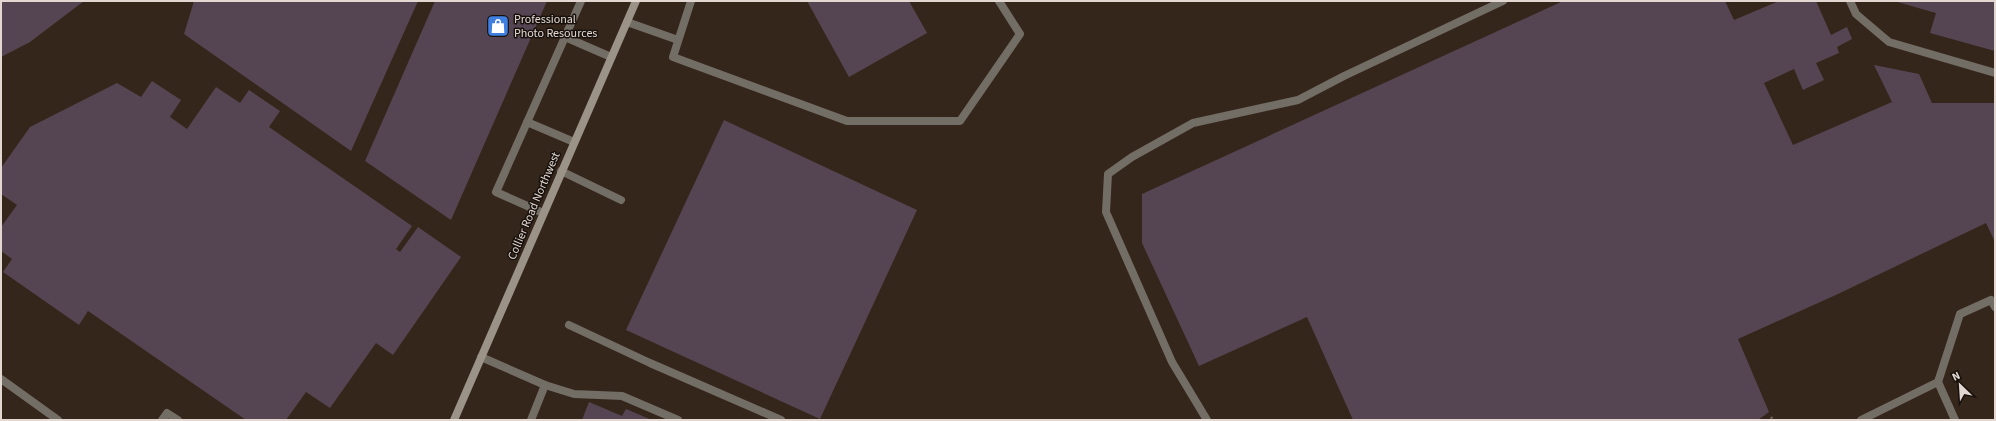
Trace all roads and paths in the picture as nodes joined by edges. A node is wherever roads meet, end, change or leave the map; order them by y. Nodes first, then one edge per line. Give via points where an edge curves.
1 (581, 1) edge
2 (636, 1) edge
3 (691, 1) edge
4 (999, 1) edge
5 (1503, 1) edge
6 (1850, 1) edge
7 (627, 22) junction
8 (565, 37) junction
9 (678, 40) junction
10 (611, 57) junction
11 (1995, 73) edge
12 (527, 122) junction
13 (574, 142) junction
14 (562, 172) junction
15 (621, 200) dead end
16 (543, 213) junction
17 (1995, 307) edge
18 (569, 325) dead end
19 (482, 356) junction
20 (1, 379) edge
21 (1938, 382) junction
22 (545, 385) junction
23 (58, 420) edge
24 (162, 420) edge
25 (178, 420) edge
26 (454, 420) edge
27 (531, 420) edge
28 (678, 420) edge
29 (781, 420) edge
30 (1207, 420) edge
31 (1861, 420) edge
32 (1955, 420) edge

1 - 8 lane
2 - 7 street, Collier Road Northwest
3 - 9 lane
4 - 9 lane via 1020,34 960,121 847,121 673,57
5 - 30 lane via 1298,100 1193,123 1132,157 1108,174 1106,212 1172,362
6 - 11 lane via 1856,14 1889,42
7 - 9 lane
7 - 10 street, Collier Road Northwest
8 - 10 lane
8 - 12 lane
10 - 13 street, Collier Road Northwest
12 - 13 lane
12 - 16 lane via 496,192
13 - 14 street, Collier Road Northwest
14 - 15 lane
14 - 16 street, Collier Road Northwest
16 - 19 street, Collier Road Northwest
17 - 21 lane via 1991,300 1960,314
18 - 29 lane
19 - 22 lane
19 - 26 street, Collier Road Northwest
20 - 23 lane
21 - 31 lane
21 - 32 lane
22 - 27 lane
22 - 28 lane via 574,394 622,396
24 - 25 lane via 168,413

